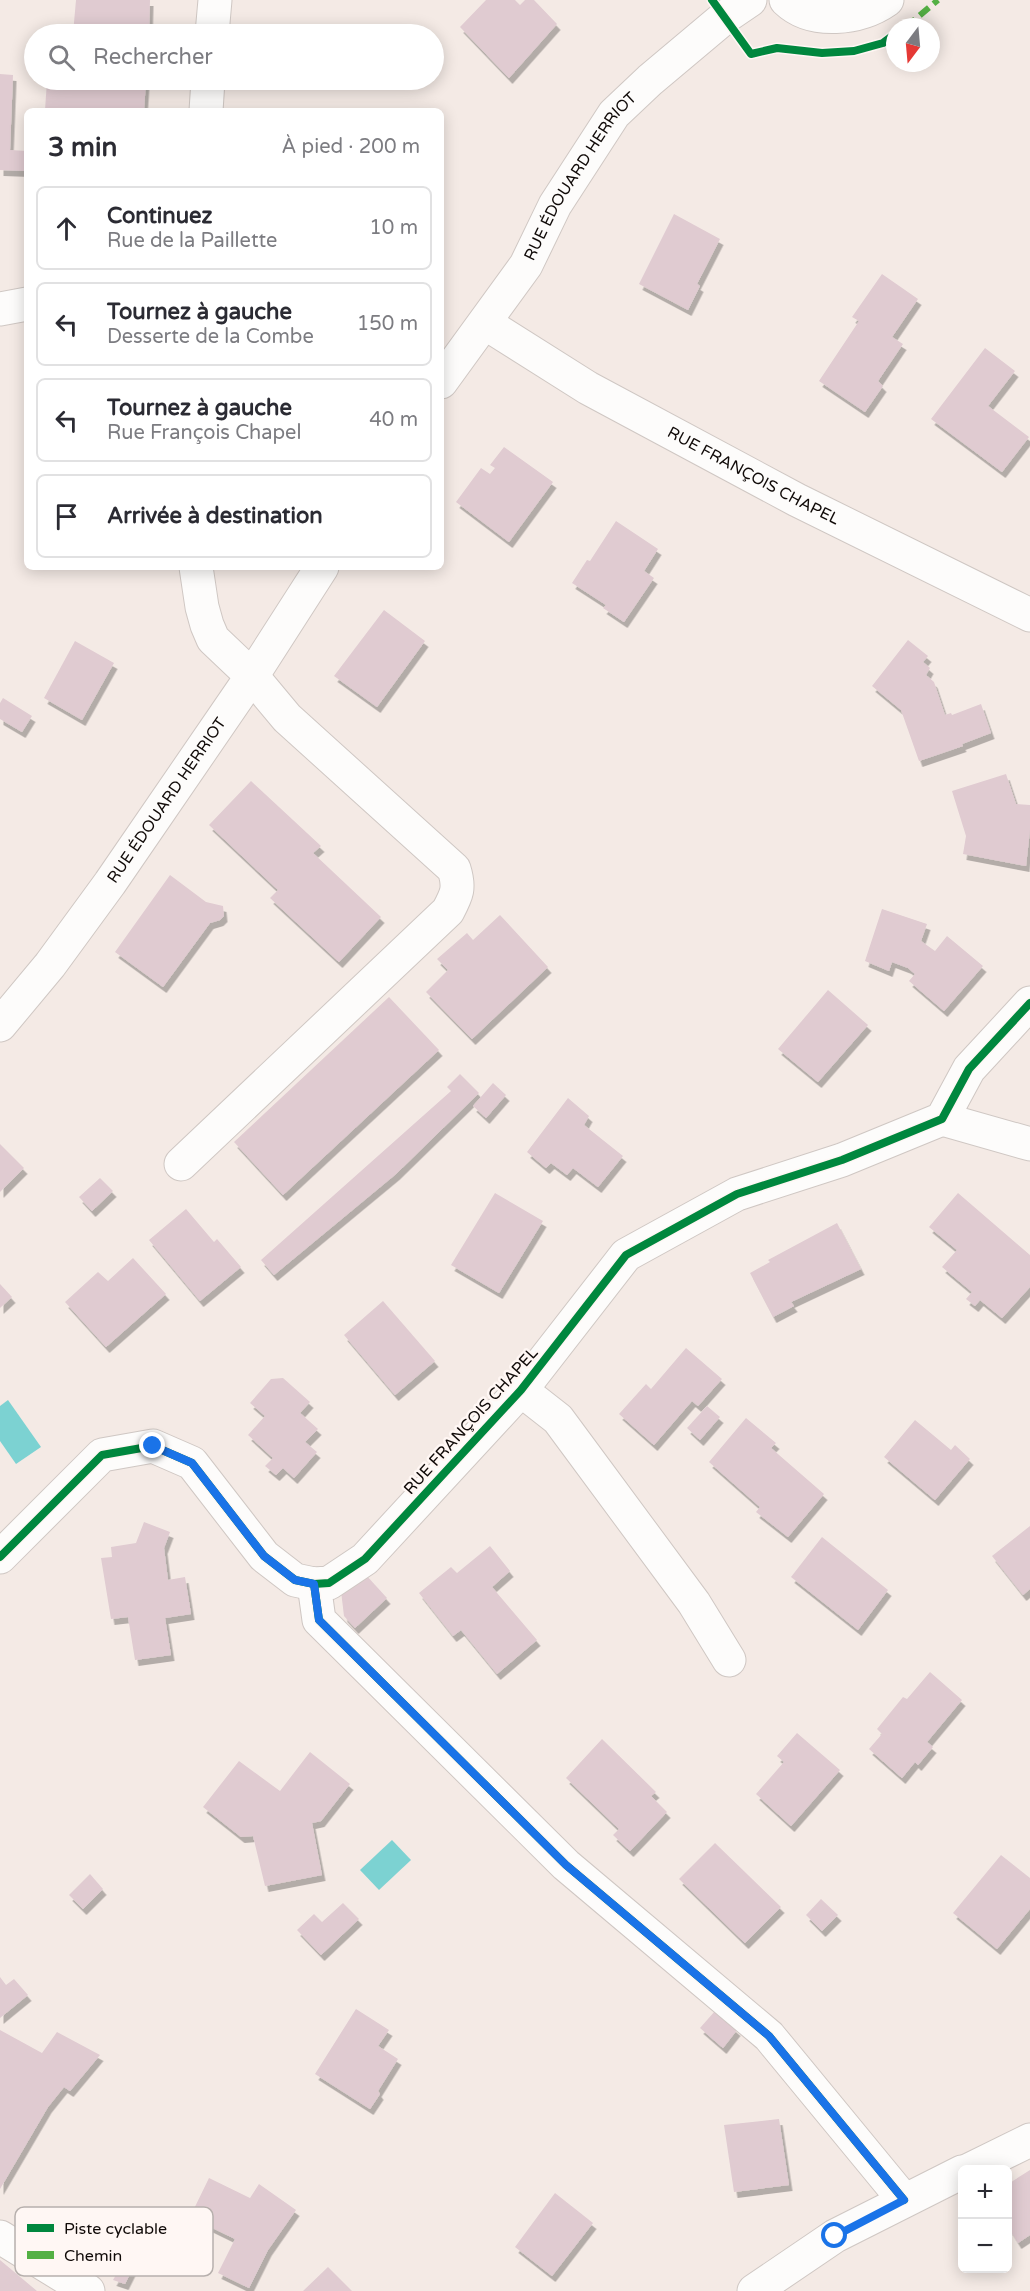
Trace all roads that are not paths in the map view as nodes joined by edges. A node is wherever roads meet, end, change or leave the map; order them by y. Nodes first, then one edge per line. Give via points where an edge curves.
1 (215, 0) edge
2 (750, 0) edge
3 (786, 0) edge
4 (887, 0) edge
5 (213, 24) edge
6 (207, 90) edge
7 (206, 108) edge
8 (24, 305) edge
9 (0, 309) edge
10 (485, 323) junction
11 (444, 378) edge
12 (196, 570) edge
13 (320, 570) edge
14 (1030, 615) edge
15 (252, 676) junction
16 (1030, 1003) edge
17 (0, 1025) edge
18 (942, 1119) junction
19 (1030, 1144) edge
20 (181, 1164) dead end
21 (521, 1390) junction
22 (0, 1557) edge
23 (314, 1584) junction
24 (729, 1660) dead end
25 (1030, 2140) edge
26 (977, 2165) edge
27 (958, 2174) edge
28 (904, 2200) junction
29 (0, 2237) edge
30 (15, 2246) edge
31 (64, 2276) edge
32 (88, 2291) edge
33 (754, 2291) edge

1 - 5 street
2 - 10 street, RUE ÉDOUARD HERRIOT via 708,31 614,114 555,205 526,265
3 - 4 street via 813,14 838,18 863,13
6 - 7 street
8 - 9 street
10 - 11 street, RUE ÉDOUARD HERRIOT
10 - 14 street, RUE FRANÇOIS CHAPEL via 599,394 797,500
12 - 15 street via 202,607 213,639
13 - 15 street, RUE ÉDOUARD HERRIOT
15 - 17 street, RUE ÉDOUARD HERRIOT via 96,902
15 - 20 street via 287,718 454,869 458,883 448,911
16 - 18 street via 969,1069
18 - 19 street
18 - 21 street, RUE FRANÇOIS CHAPEL via 842,1160 737,1194 626,1255
21 - 23 street, RUE FRANÇOIS CHAPEL via 365,1559 329,1583
21 - 24 street via 558,1419 694,1603
22 - 23 street via 102,1455 153,1446 192,1463 264,1556 295,1580
23 - 28 street via 319,1620 566,1865 769,2036
25 - 26 street
27 - 28 street
28 - 33 street via 835,2236
29 - 30 street
31 - 32 street

